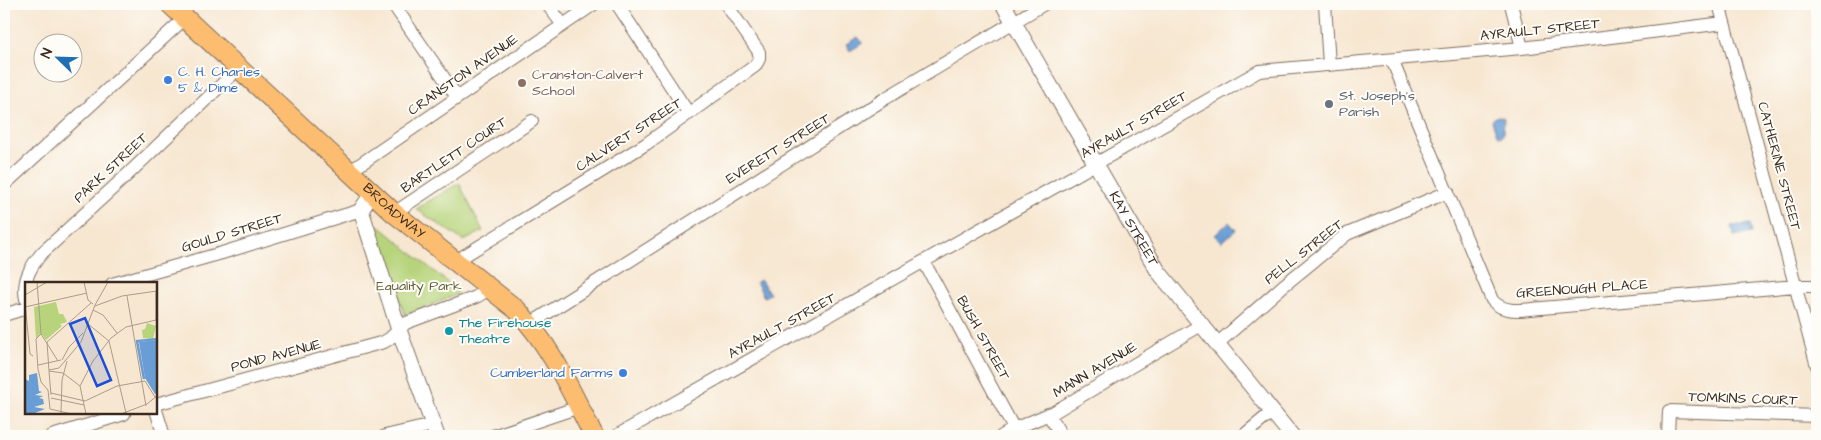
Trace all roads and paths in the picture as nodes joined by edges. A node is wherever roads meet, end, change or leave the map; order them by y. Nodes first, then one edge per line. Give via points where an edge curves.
1 (170, 4) edge
2 (393, 4) edge
3 (548, 4) edge
4 (594, 4) edge
5 (617, 4) edge
6 (726, 4) edge
7 (1003, 4) edge
8 (1044, 4) edge
9 (1325, 4) edge
10 (1512, 4) edge
11 (1719, 4) edge
12 (185, 18) junction
13 (1013, 22) junction
14 (1724, 23) junction
15 (563, 25) junction
16 (1522, 48) junction
17 (1392, 60) junction
18 (1329, 65) junction
19 (238, 69) junction
20 (458, 96) junction
21 (689, 114) junction
22 (532, 121) dead end
23 (1095, 164) junction
24 (349, 172) junction
25 (4, 186) edge
26 (1448, 192) junction
27 (372, 194) junction
28 (361, 210) junction
29 (394, 213) junction
30 (454, 262) junction
31 (924, 262) junction
32 (26, 282) edge
33 (119, 282) edge
34 (1796, 286) junction
35 (1817, 286) edge
36 (491, 288) junction
37 (25, 308) edge
38 (4, 315) edge
39 (530, 324) junction
40 (1202, 325) junction
41 (399, 330) junction
42 (1218, 344) junction
43 (1817, 366) edge
44 (158, 403) edge
45 (579, 406) junction
46 (1272, 412) junction
47 (1048, 414) junction
48 (121, 415) edge
49 (158, 415) edge
50 (1817, 416) edge
51 (1014, 429) junction
52 (435, 430) edge
53 (52, 436) edge
54 (164, 436) edge
55 (385, 436) edge
56 (493, 436) edge
57 (594, 436) edge
58 (616, 436) edge
59 (1002, 436) edge
60 (1062, 436) edge
61 (1243, 436) edge
62 (1292, 436) edge
63 (1668, 436) edge

1 - 12 main road, BROADWAY
2 - 20 street
3 - 15 street
4 - 15 street, CRANSTON AVENUE
5 - 21 street
6 - 21 street, CALVERT STREET via 758,52 759,59 755,66
7 - 13 street, KAY STREET
8 - 13 street, EVERETT STREET
9 - 18 street
10 - 16 street
11 - 14 street, CATHERINE STREET
12 - 19 main road, BROADWAY
12 - 25 street
13 - 23 street, KAY STREET
13 - 39 street, EVERETT STREET via 886,98
14 - 16 street, AYRAULT STREET
14 - 34 street, CATHERINE STREET
15 - 20 street, CRANSTON AVENUE
16 - 17 street, AYRAULT STREET
17 - 18 street, AYRAULT STREET
17 - 26 street, GREENOUGH PLACE
18 - 23 street, AYRAULT STREET via 1259,71
19 - 24 main road, BROADWAY
19 - 32 street, PARK STREET via 42,253 30,267
20 - 24 street, CRANSTON AVENUE
21 - 30 street, CALVERT STREET
22 - 29 street, BARTLETT COURT
23 - 31 street, AYRAULT STREET
23 - 40 street, KAY STREET via 1158,271
24 - 27 main road, BROADWAY
26 - 34 street, GREENOUGH PLACE via 1492,300 1505,310
26 - 42 street, PELL STREET via 1347,234
27 - 28 street
27 - 29 main road, BROADWAY
28 - 33 street, GOULD STREET
28 - 41 street
29 - 30 main road, BROADWAY
30 - 36 main road, BROADWAY
31 - 51 street, BUSH STREET
31 - 58 street, AYRAULT STREET
34 - 35 street, GREENOUGH PLACE
34 - 43 street, CATHERINE STREET
36 - 39 main road, BROADWAY
36 - 41 street, POND AVENUE via 476,297 406,323
37 - 38 street
39 - 45 main road, BROADWAY via 557,364
40 - 42 street, KAY STREET
40 - 47 street, MANN AVENUE
41 - 44 street, POND AVENUE via 384,342
41 - 52 street
42 - 46 street, KAY STREET
45 - 56 street
45 - 57 main road, BROADWAY
46 - 61 street
46 - 62 street, KAY STREET
47 - 51 street, MANN AVENUE
47 - 60 street
48 - 53 street
49 - 54 street
50 - 63 street, TOMKINS COURT via 1669,411
51 - 59 street, MANN AVENUE
52 - 55 street

